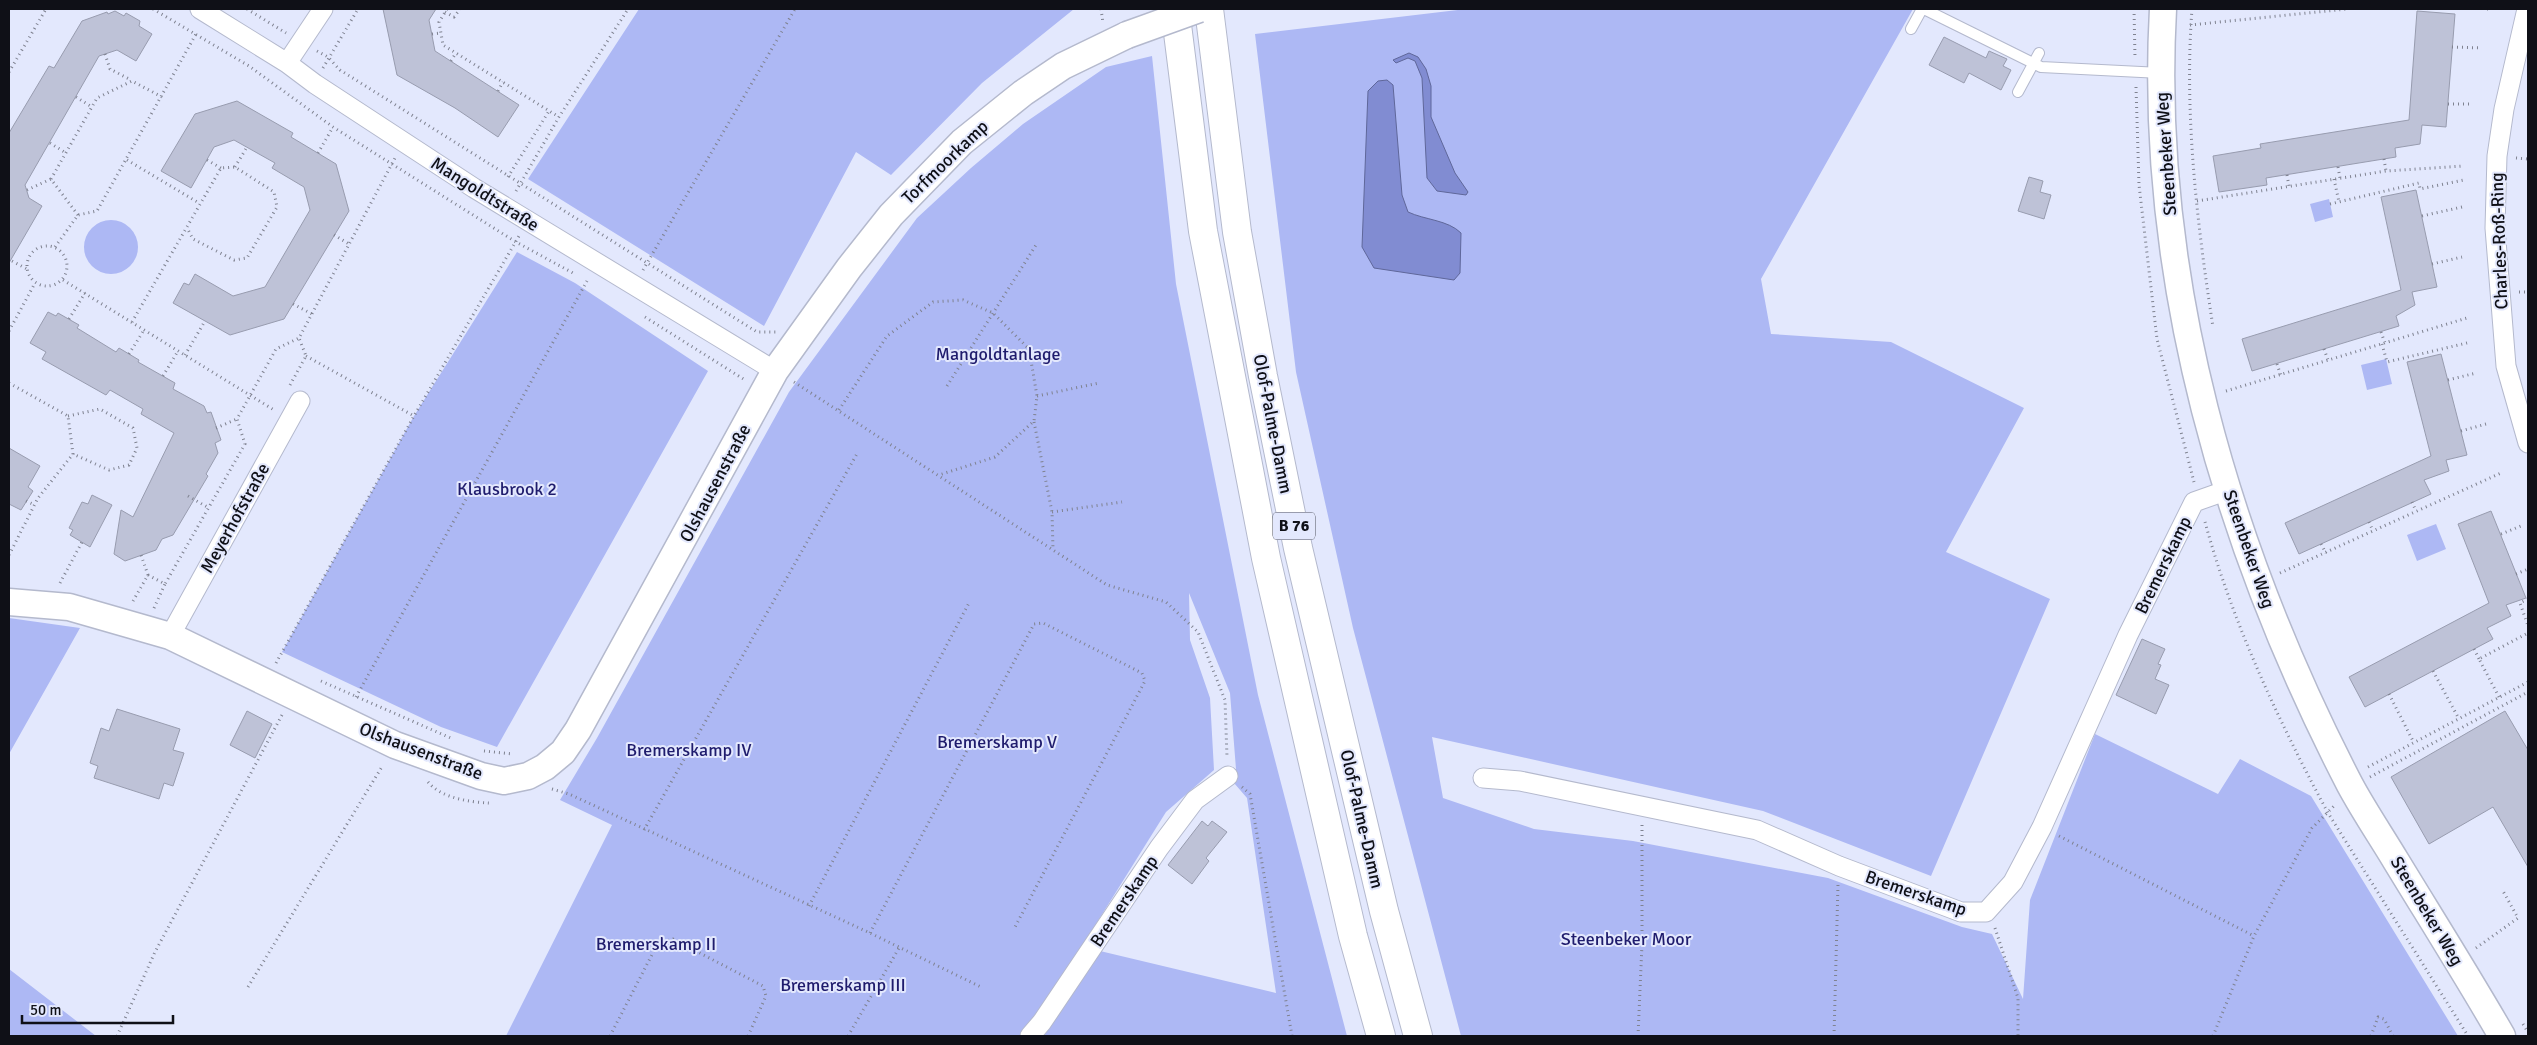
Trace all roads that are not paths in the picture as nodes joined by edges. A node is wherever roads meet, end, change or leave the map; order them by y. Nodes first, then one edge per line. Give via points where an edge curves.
1 (323, 9) edge
2 (1175, 9) edge
3 (1199, 9) edge
4 (1209, 9) edge
5 (1923, 9) edge
6 (2163, 9) edge
7 (2527, 9) edge
8 (204, 11) edge
9 (1911, 29) dead end
10 (2039, 53) dead end
11 (287, 63) junction
12 (2033, 64) junction
13 (2162, 73) junction
14 (2018, 92) dead end
15 (767, 365) junction
16 (300, 401) road end
17 (2528, 443) edge
18 (2228, 490) junction
19 (9, 602) edge
20 (170, 636) junction
21 (1228, 776) road end
22 (1483, 778) dead end
23 (1030, 1036) edge
24 (1381, 1036) edge
25 (1418, 1036) edge
26 (2502, 1036) edge

1 - 11 street
2 - 24 highway, Olof-Palme-Damm / B 76 via 1202,231 1266,558 1353,936
3 - 15 street, Torfmoorkamp, bridge via 1116,32 1023,93 962,142 891,215
4 - 25 highway, Olof-Palme-Damm / B 76 via 1237,232 1300,558 1384,911
5 - 9 lane
5 - 12 lane
6 - 13 street, Steenbeker Weg
7 - 17 street, Charles-Roß-Ring via 2504,109 2497,156 2495,228 2506,366
8 - 11 street, Mangoldtstraße
10 - 12 lane
11 - 15 street, Mangoldtstraße via 403,143
12 - 13 lane
12 - 14 lane
13 - 18 street, Steenbeker Weg via 2168,207 2181,294 2216,453
15 - 20 street, Olshausenstraße via 578,730 563,752 528,776 504,781 469,773 395,745 293,695 274,667
16 - 20 street, Meyerhofstraße
18 - 22 street, Bremerskamp via 2194,502 2124,644 2042,827 2013,882 1986,912 1960,912 1838,866 1757,830 1520,781
18 - 26 street, Steenbeker Weg via 2265,600 2304,691 2362,782
19 - 20 street, Olshausenstraße via 69,607
21 - 23 street, Bremerskamp via 1195,800

